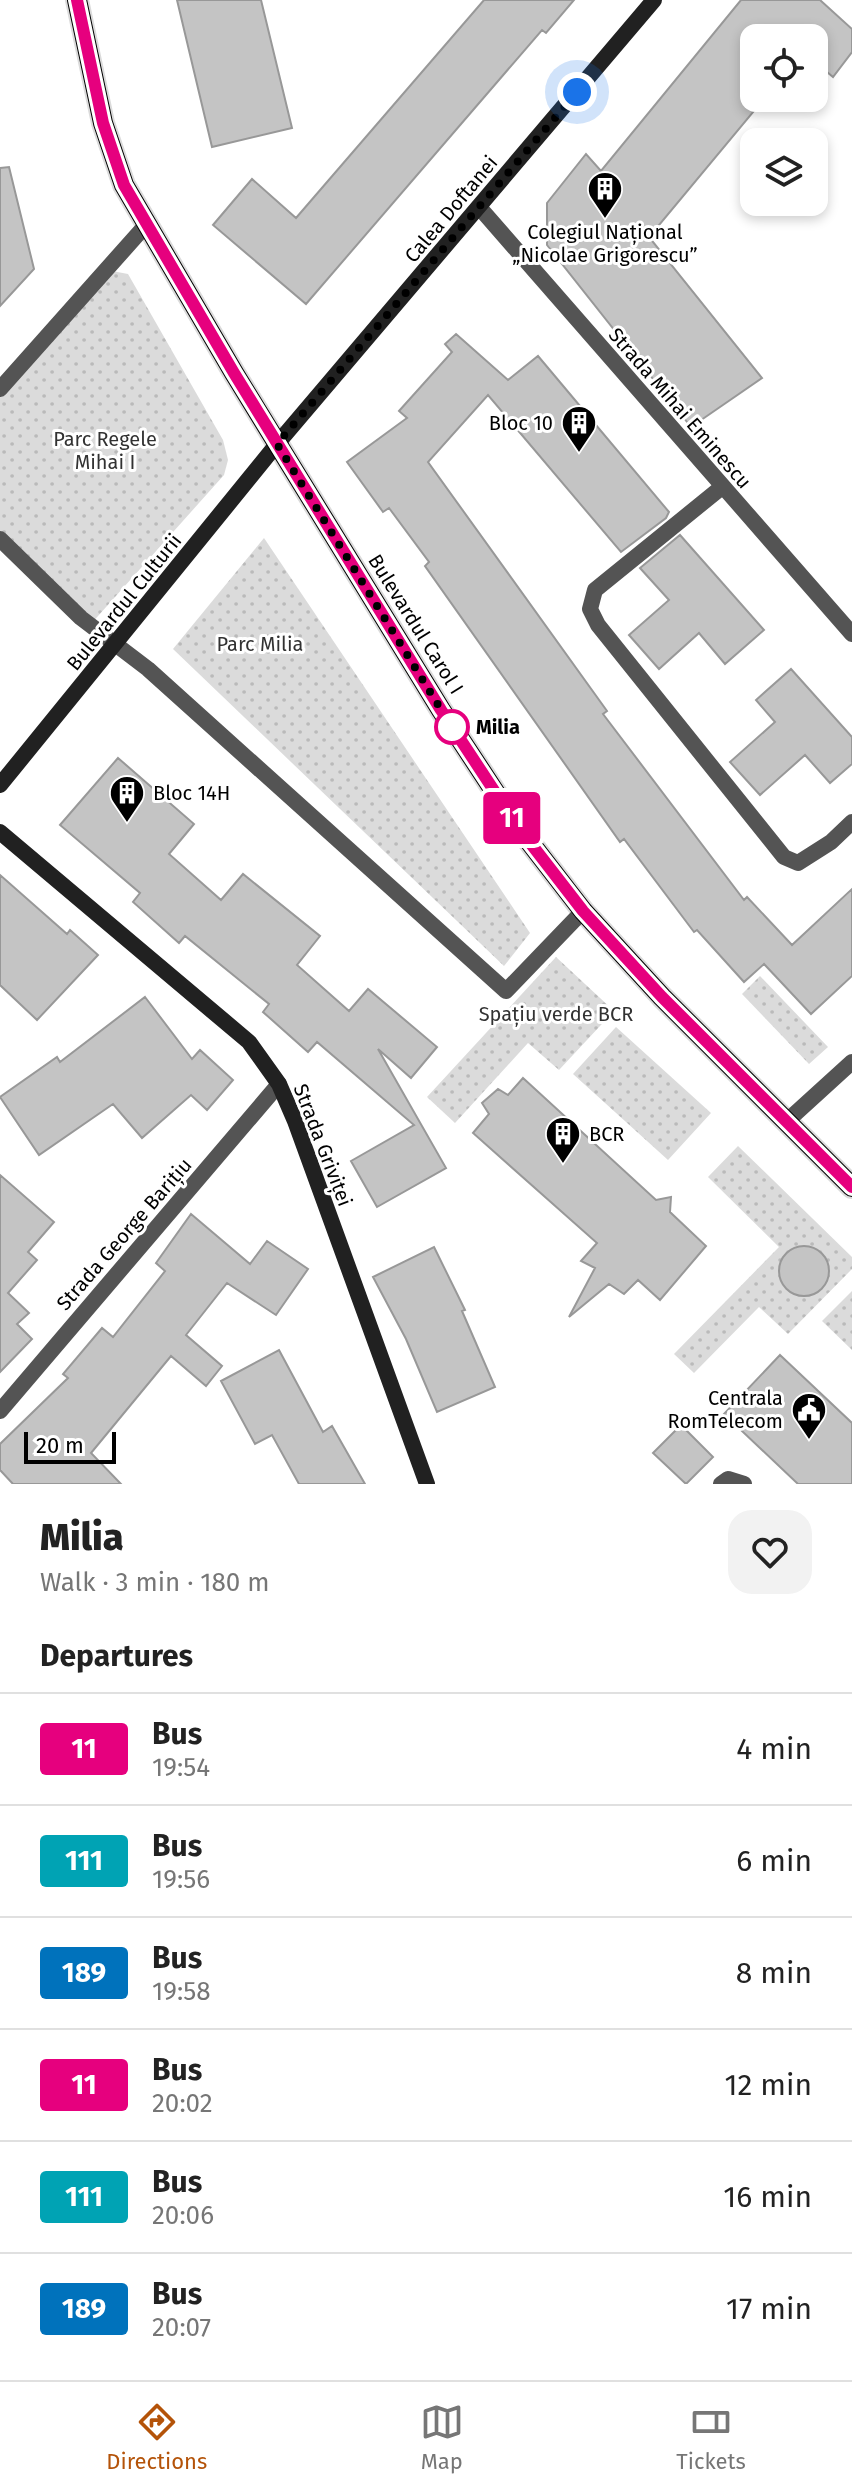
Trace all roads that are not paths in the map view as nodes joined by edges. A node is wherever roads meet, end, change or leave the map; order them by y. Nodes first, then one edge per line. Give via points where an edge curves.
1 (77, 0) edge
2 (654, 0) edge
3 (479, 207) junction
4 (146, 225) junction
5 (0, 389) edge
6 (277, 444) junction
7 (722, 487) junction
8 (0, 539) edge
9 (852, 634) edge
10 (115, 644) junction
11 (0, 785) edge
12 (852, 822) edge
13 (0, 832) edge
14 (583, 911) junction
15 (852, 1062) edge
16 (279, 1084) junction
17 (786, 1122) junction
18 (852, 1187) edge
19 (0, 1411) edge
20 (427, 1484) edge

1 - 4 main road, Bulevardul Carol I via 112,153
2 - 3 main road, Calea Doftanei
3 - 6 main road, Calea Doftanei
3 - 7 street, Strada Mihai Eminescu
4 - 5 street
4 - 6 main road, Bulevardul Carol I
6 - 10 main road, Bulevardul Culturii
6 - 14 main road, Bulevardul Carol I via 441,710 518,827
7 - 9 street, Strada Mihai Eminescu
7 - 12 street via 595,590 590,609 784,857 798,863
8 - 10 street
10 - 11 main road, Bulevardul Culturii
10 - 14 street via 506,991
13 - 16 main road, Strada Griviței via 228,1022
14 - 17 main road, Bulevardul Carol I
15 - 17 street
16 - 19 street, Strada George Barițiu
16 - 20 main road, Strada Griviței
17 - 18 main road, Bulevardul Carol I

